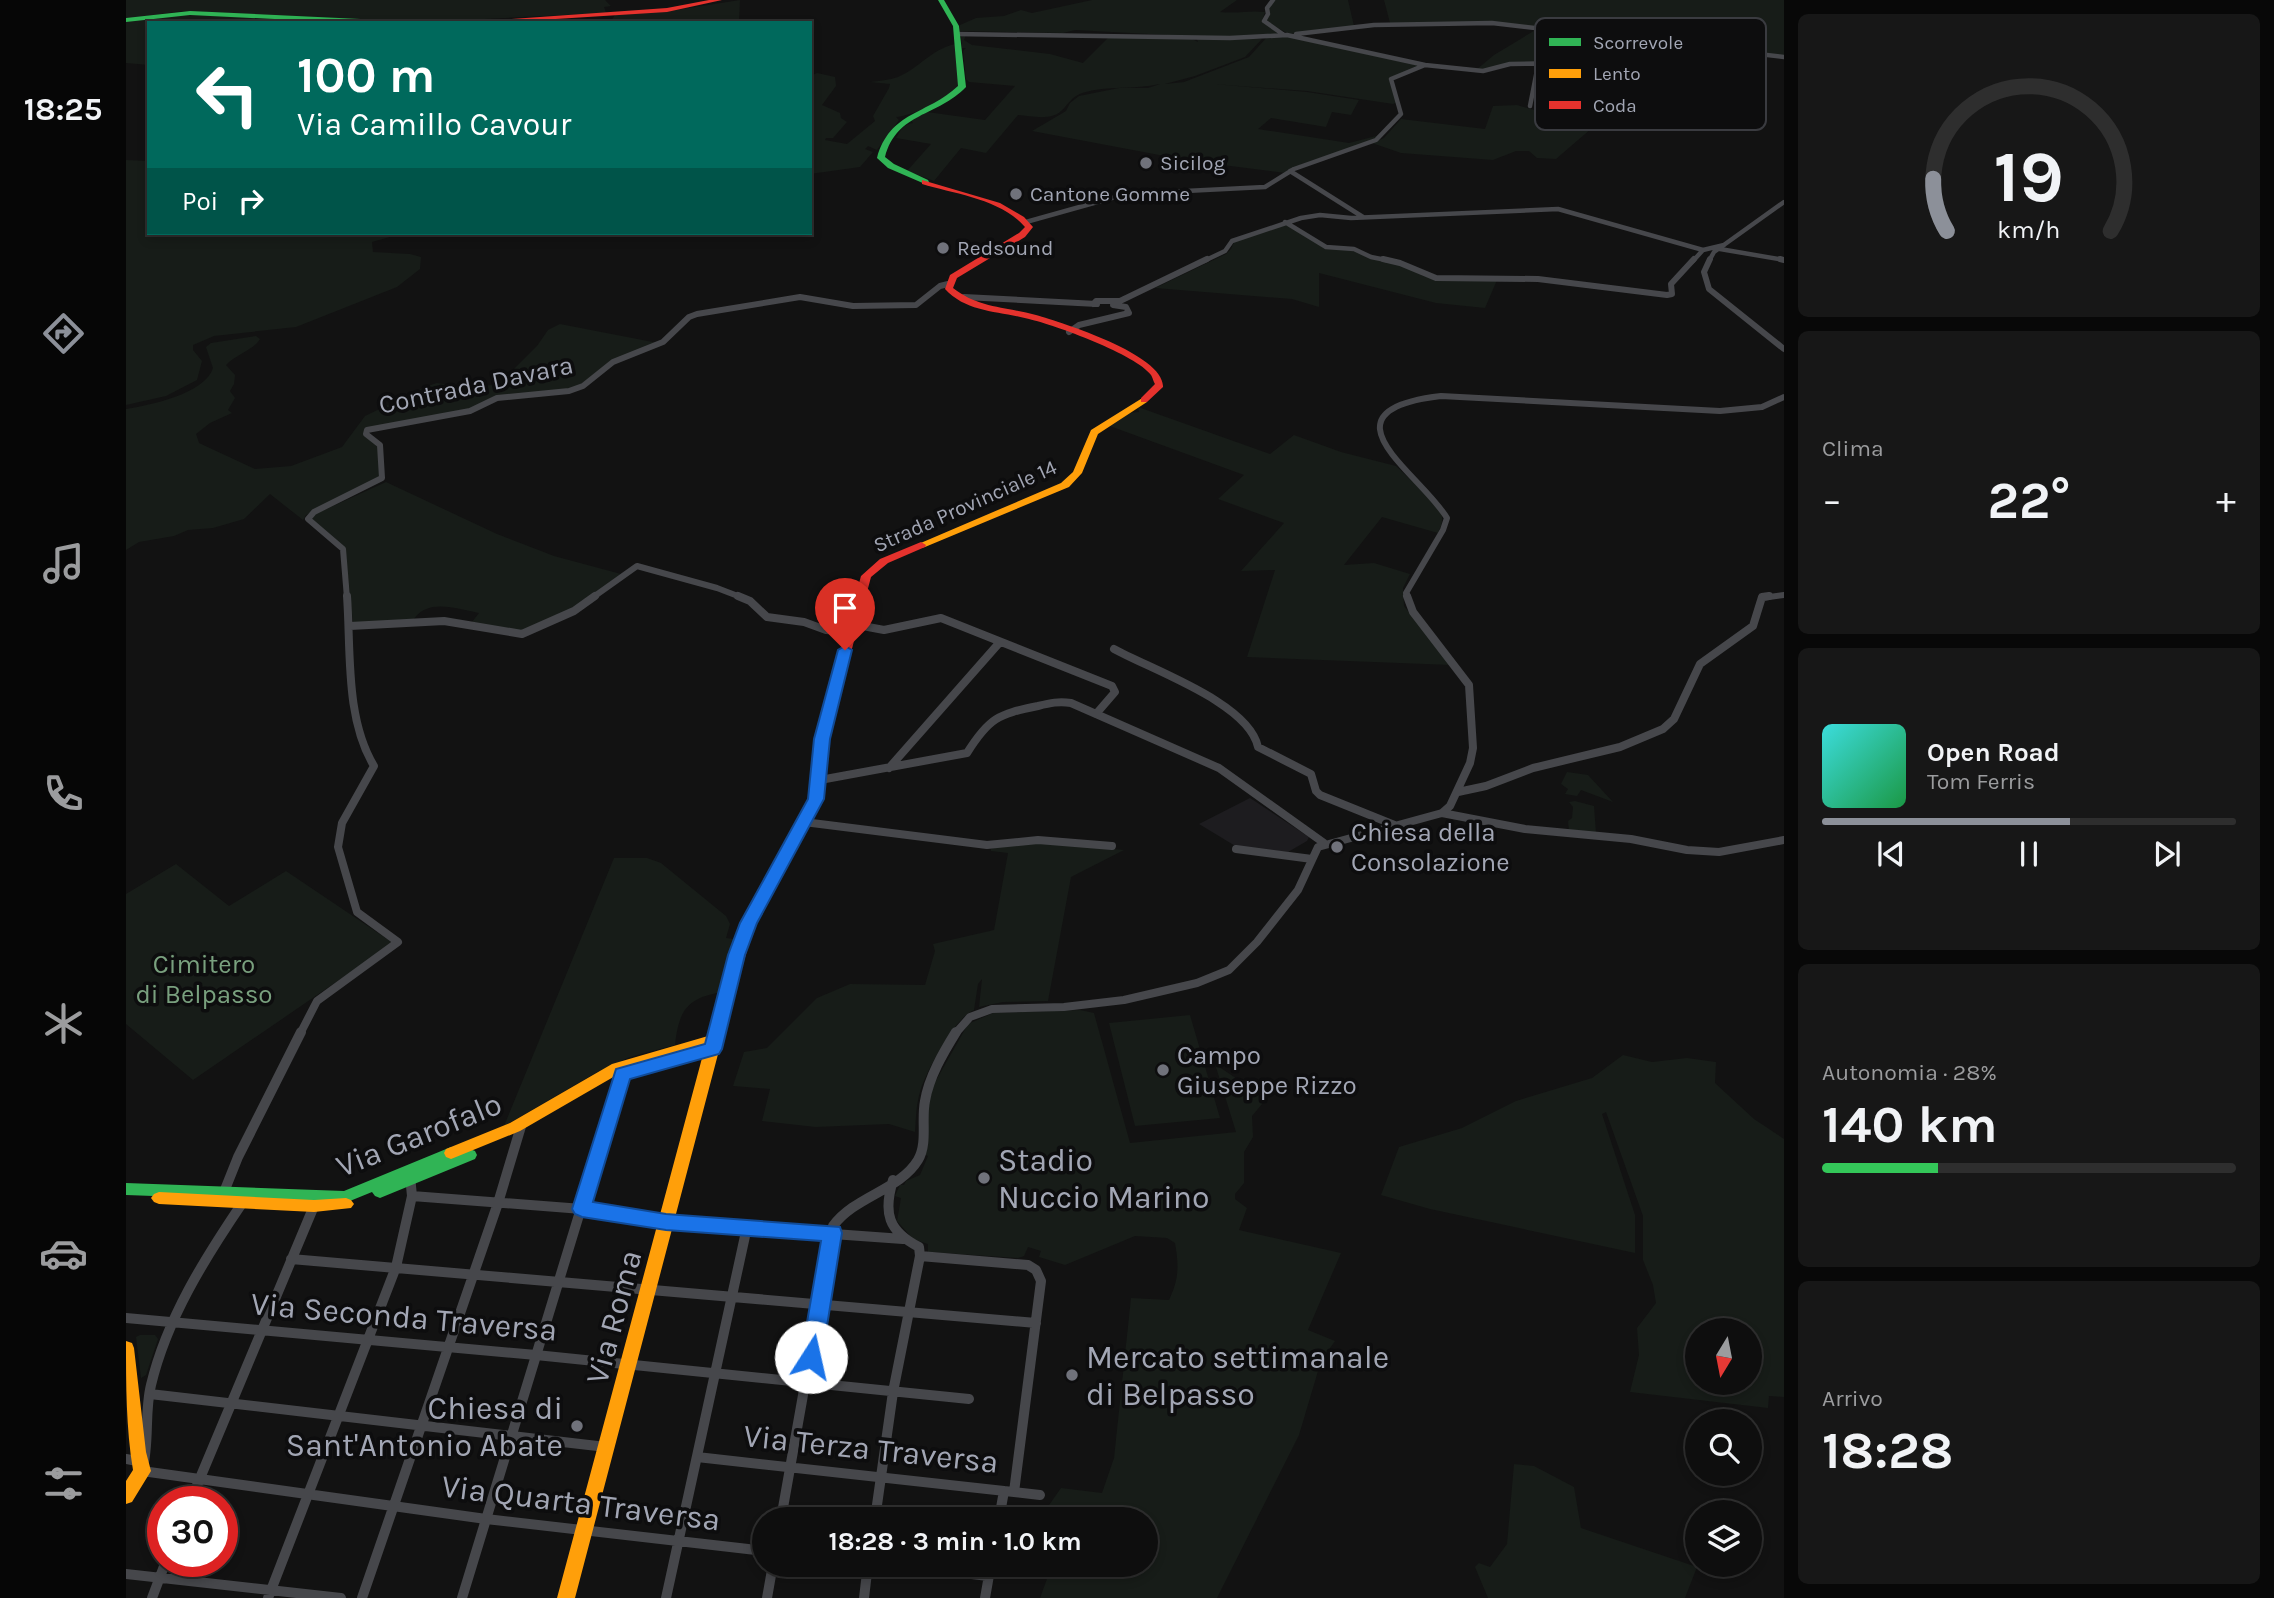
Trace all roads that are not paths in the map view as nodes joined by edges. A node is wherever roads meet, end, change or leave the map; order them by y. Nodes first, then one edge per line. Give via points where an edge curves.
1 (719, 0) edge
2 (941, 0) edge
3 (1273, 0) edge
4 (126, 20) edge
5 (360, 21) edge
6 (490, 21) edge
7 (1535, 28) edge
8 (957, 34) junction
9 (1287, 35) junction
10 (1766, 55) edge
11 (1784, 57) edge
12 (1425, 65) junction
13 (1535, 65) edge
14 (1535, 80) edge
15 (1530, 106) dead end
16 (1290, 171) junction
17 (1784, 202) edge
18 (1363, 217) junction
19 (1026, 222) junction
20 (1285, 222) junction
21 (1722, 247) junction
22 (1703, 250) junction
23 (1784, 260) edge
24 (950, 288) junction
25 (964, 297) dead end
26 (1093, 304) junction
27 (1069, 332) junction
28 (1784, 349) edge
29 (1784, 397) edge
30 (1784, 595) edge
31 (350, 626) junction
32 (851, 628) junction
33 (1000, 642) junction
34 (1114, 649) dead end
35 (1097, 714) junction
36 (888, 768) junction
37 (820, 780) junction
38 (1458, 792) junction
39 (1442, 813) junction
40 (804, 822) junction
41 (1397, 826) junction
42 (1784, 840) edge
43 (1324, 843) junction
44 (1112, 846) dead end
45 (1236, 849) dead end
46 (1312, 859) junction
47 (714, 1044) junction
48 (622, 1074) junction
49 (521, 1127) junction
50 (410, 1175) junction
51 (893, 1180) junction
52 (126, 1189) edge
53 (224, 1192) junction
54 (412, 1196) junction
55 (126, 1198) edge
56 (243, 1202) junction
57 (498, 1203) junction
58 (314, 1206) junction
59 (582, 1209) junction
60 (666, 1222) junction
61 (747, 1227) junction
62 (832, 1233) junction
63 (904, 1239) junction
64 (920, 1256) junction
65 (291, 1259) junction
66 (396, 1267) junction
67 (474, 1274) junction
68 (559, 1281) junction
69 (648, 1288) junction
70 (732, 1296) junction
71 (820, 1304) junction
72 (909, 1311) junction
73 (126, 1318) edge
74 (174, 1322) junction
75 (1036, 1323) junction
76 (261, 1329) junction
77 (368, 1339) junction
78 (449, 1347) junction
79 (126, 1348) edge
80 (536, 1355) junction
81 (628, 1365) junction
82 (715, 1374) junction
83 (807, 1383) junction
84 (893, 1392) junction
85 (150, 1394) junction
86 (969, 1399) dead end
87 (230, 1403) junction
88 (339, 1415) junction
89 (422, 1425) junction
90 (512, 1435) junction
91 (606, 1447) junction
92 (697, 1457) junction
93 (138, 1463) edge
94 (791, 1466) junction
95 (881, 1476) junction
96 (198, 1480) junction
97 (196, 1486) edge
98 (1009, 1491) junction
99 (1040, 1495) dead end
100 (126, 1496) edge
101 (308, 1496) junction
102 (394, 1507) junction
103 (784, 1507) edge
104 (877, 1507) edge
105 (1003, 1507) edge
106 (486, 1520) junction
107 (584, 1531) junction
108 (679, 1541) junction
109 (752, 1549) edge
110 (126, 1574) edge
111 (771, 1577) edge
112 (866, 1577) edge
113 (988, 1577) edge
114 (160, 1578) junction
115 (269, 1594) edge
116 (152, 1598) edge
117 (341, 1598) edge
118 (362, 1598) edge
119 (462, 1598) edge
120 (566, 1598) edge
121 (666, 1598) edge
122 (767, 1598) edge
123 (864, 1598) edge
124 (985, 1598) edge

1 - 6 main road via 657,11
2 - 8 main road
3 - 9 street via 1264,21
4 - 5 main road via 190,13
7 - 9 street via 1492,23 1390,24
8 - 9 street
8 - 19 main road via 961,90 897,128 881,158 910,175 1011,209
9 - 12 street
10 - 11 street
12 - 13 street via 1483,71 1507,64
12 - 16 street via 1391,79 1401,114 1381,137
14 - 15 street
16 - 18 street
16 - 19 street via 1261,188 1126,194
17 - 21 street
18 - 20 street via 1320,215
18 - 22 street via 1558,209
19 - 24 main road via 1026,232 953,277
20 - 22 street via 1326,247 1354,249 1436,278 1538,279 1667,295 1672,294 1671,284
20 - 26 street via 1233,241 1226,251 1120,301
21 - 22 street
21 - 23 street
21 - 28 street via 1705,265 1707,285
24 - 27 main road, Strada Provinciale 14 via 968,302 1023,314
24 - 31 street, Contrada Davara via 940,286 916,305 853,306 800,298 696,314 663,342 613,362 583,386 569,391 497,398 470,411 367,430 380,445 382,478 307,517 343,549
25 - 26 street
26 - 27 street via 1119,305 1130,311
27 - 32 main road, Strada Provinciale 14 via 1152,369 1159,377 1158,390 1094,432 1077,473 1065,485 873,568 866,576
29 - 38 street via 1762,407 1720,411 1441,396 1408,403 1385,417 1379,431 1384,447 1447,518 1406,593 1413,612 1469,685 1472,756
30 - 38 street via 1762,597 1753,626 1700,664 1671,723 1639,741 1530,768 1483,789
31 - 32 street via 444,621 522,634 574,611 637,566 717,587 750,601 767,617 804,622 827,631
31 - 53 street, Contrada Davara via 355,710 374,766 342,823 338,848 357,912 398,942 317,1001
32 - 33 street via 884,630 942,618
32 - 37 main road, Strada Provinciale 14 via 822,739
33 - 35 street via 1112,686 1115,692
33 - 36 street
34 - 41 street via 1217,701 1250,725 1258,747 1311,774 1320,795
35 - 36 street via 1065,701 1010,710 981,731 967,753
35 - 43 street via 1219,768
36 - 37 street
37 - 40 main road, Strada Provinciale 14
38 - 39 street
39 - 41 street
39 - 42 street via 1687,850 1719,852
40 - 44 street via 987,845 1038,841
40 - 47 main road, Via Roma via 748,923
41 - 43 street
43 - 46 street
45 - 46 street
46 - 51 street via 1301,886 1239,961 1217,975 1093,1005 1002,1008 965,1020 928,1086 917,1162
47 - 48 main road, Via Garofalo
47 - 49 main road, Via Garofalo via 617,1068
47 - 60 main road, Via Roma
48 - 49 main road, Via Garofalo
48 - 59 street
49 - 50 main road, Via Garofalo
49 - 57 street
50 - 53 main road, Via Garofalo via 345,1197
50 - 54 street
50 - 58 main road, Via Garofalo via 357,1201
51 - 62 street via 837,1219
51 - 63 street via 887,1200 890,1224
52 - 53 main road, Via Garofalo
54 - 57 street
54 - 66 street
55 - 56 main road, Via Garofalo
56 - 58 main road, Via Garofalo
56 - 74 street via 208,1254
57 - 59 street
57 - 67 street
58 - 65 street
59 - 60 street
59 - 68 street
60 - 61 street
60 - 69 main road, Via Roma
61 - 62 street
61 - 70 street
62 - 63 street
62 - 71 street
63 - 64 street via 919,1247
64 - 72 street
64 - 75 street via 1028,1265 1041,1281
65 - 66 street
65 - 76 street
66 - 67 street
66 - 77 street
67 - 68 street
67 - 78 street
68 - 69 street
68 - 80 street
69 - 70 street
69 - 81 main road, Via Roma
70 - 71 street
70 - 82 street
71 - 72 street
71 - 83 street
72 - 75 street
72 - 84 street
73 - 74 street, Via Seconda Traversa
74 - 76 street, Via Seconda Traversa
74 - 85 street
75 - 98 street
76 - 77 street, Via Seconda Traversa
76 - 87 street
77 - 78 street, Via Seconda Traversa
77 - 88 street
78 - 80 street, Via Seconda Traversa
78 - 89 street
79 - 93 main road
80 - 81 street, Via Seconda Traversa
80 - 90 street
81 - 82 street, Via Seconda Traversa
81 - 91 main road, Via Roma
82 - 83 street, Via Seconda Traversa
82 - 92 street
83 - 84 street, Via Seconda Traversa
83 - 94 street
84 - 86 street, Via Seconda Traversa
84 - 95 street
85 - 87 street
85 - 93 street via 148,1454
87 - 88 street
87 - 96 street
88 - 89 street
88 - 101 street
89 - 90 street
89 - 102 street
90 - 91 street
90 - 106 street
91 - 107 main road, Via Roma
92 - 94 street, Via Terza Traversa
92 - 108 street
93 - 96 street, Via Quarta Traversa
93 - 100 main road
94 - 95 street, Via Terza Traversa
94 - 103 street
95 - 98 street, Via Terza Traversa
95 - 104 street
96 - 97 street
96 - 101 street, Via Quarta Traversa
98 - 99 street, Via Terza Traversa
98 - 105 street
101 - 102 street, Via Quarta Traversa
101 - 115 street
102 - 106 street, Via Quarta Traversa
102 - 118 street
106 - 107 street, Via Quarta Traversa
106 - 119 street
107 - 108 street, Via Quarta Traversa
107 - 120 main road, Via Roma
108 - 109 street, Via Quarta Traversa
108 - 121 street
110 - 114 street
111 - 122 street
112 - 123 street
113 - 124 street
114 - 115 street
114 - 116 street
115 - 117 street

